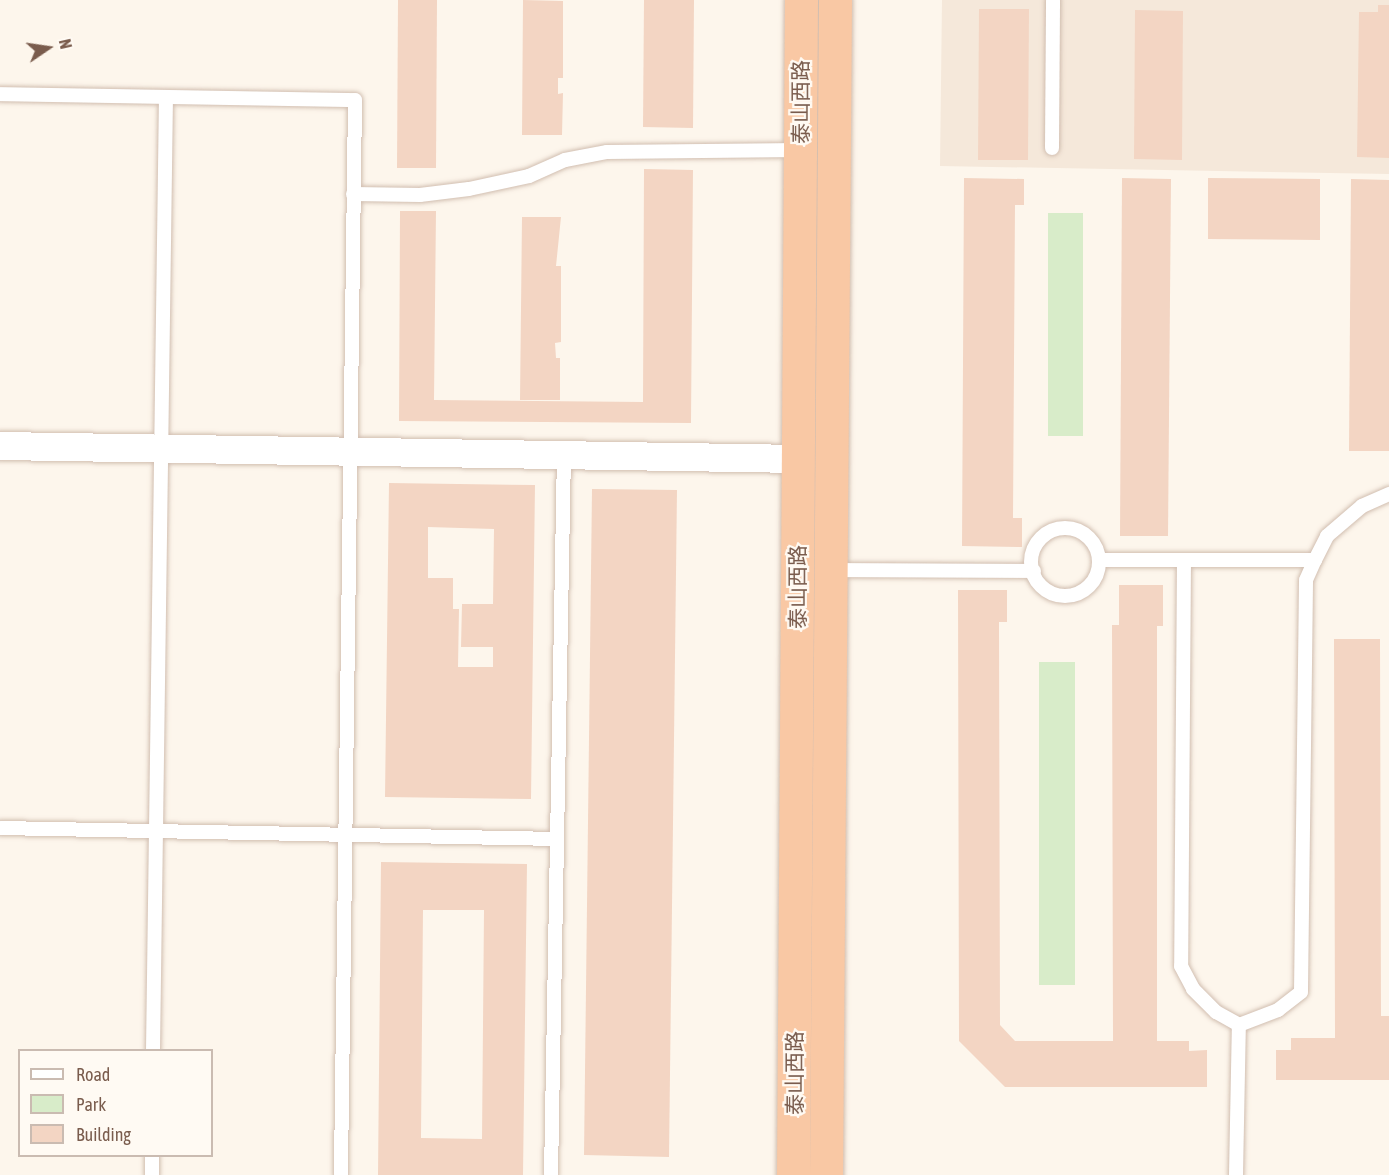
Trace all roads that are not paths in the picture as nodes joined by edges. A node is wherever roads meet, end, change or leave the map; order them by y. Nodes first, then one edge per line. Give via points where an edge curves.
1 (801, 0) edge
2 (835, 0) edge
3 (1053, 0) edge
4 (0, 94) edge
5 (165, 97) junction
6 (1052, 148) dead end
7 (800, 150) junction
8 (353, 194) junction
9 (0, 446) edge
10 (161, 448) junction
11 (350, 452) junction
12 (564, 455) junction
13 (798, 459) junction
14 (1389, 494) edge
15 (1099, 560) junction
16 (1184, 560) junction
17 (1315, 560) junction
18 (830, 570) junction
19 (1034, 572) junction
20 (0, 828) edge
21 (156, 831) junction
22 (345, 835) junction
23 (557, 839) junction
24 (1239, 1025) junction
25 (153, 1049) edge
26 (152, 1157) edge
27 (152, 1175) edge
28 (341, 1175) edge
29 (551, 1175) edge
30 (793, 1175) edge
31 (826, 1175) edge
32 (1236, 1175) edge

1 - 7 highway, 泰山西路
2 - 18 highway, 泰山西路
3 - 6 lane
4 - 5 lane
5 - 8 lane via 354,100
5 - 10 lane
7 - 8 lane via 607,152 565,160 529,176 469,189 420,195
7 - 13 highway, 泰山西路
8 - 11 lane
9 - 10 street
10 - 11 street
10 - 21 lane
11 - 12 street
11 - 22 lane
12 - 13 street
12 - 23 lane
13 - 30 highway, 泰山西路
14 - 17 lane via 1362,506 1327,536
15 - 16 lane
15 - 19 lane via 1088,587 1069,596 1044,588
15 - 19 lane via 1085,534 1062,528 1039,540 1033,552
16 - 17 lane
16 - 24 lane via 1181,966 1193,989 1216,1012
17 - 24 lane via 1306,580 1301,992 1278,1010
18 - 19 lane
18 - 31 highway, 泰山西路
20 - 21 lane
21 - 22 lane
21 - 25 lane
22 - 23 lane
22 - 28 lane
23 - 29 lane
24 - 32 lane
26 - 27 lane

